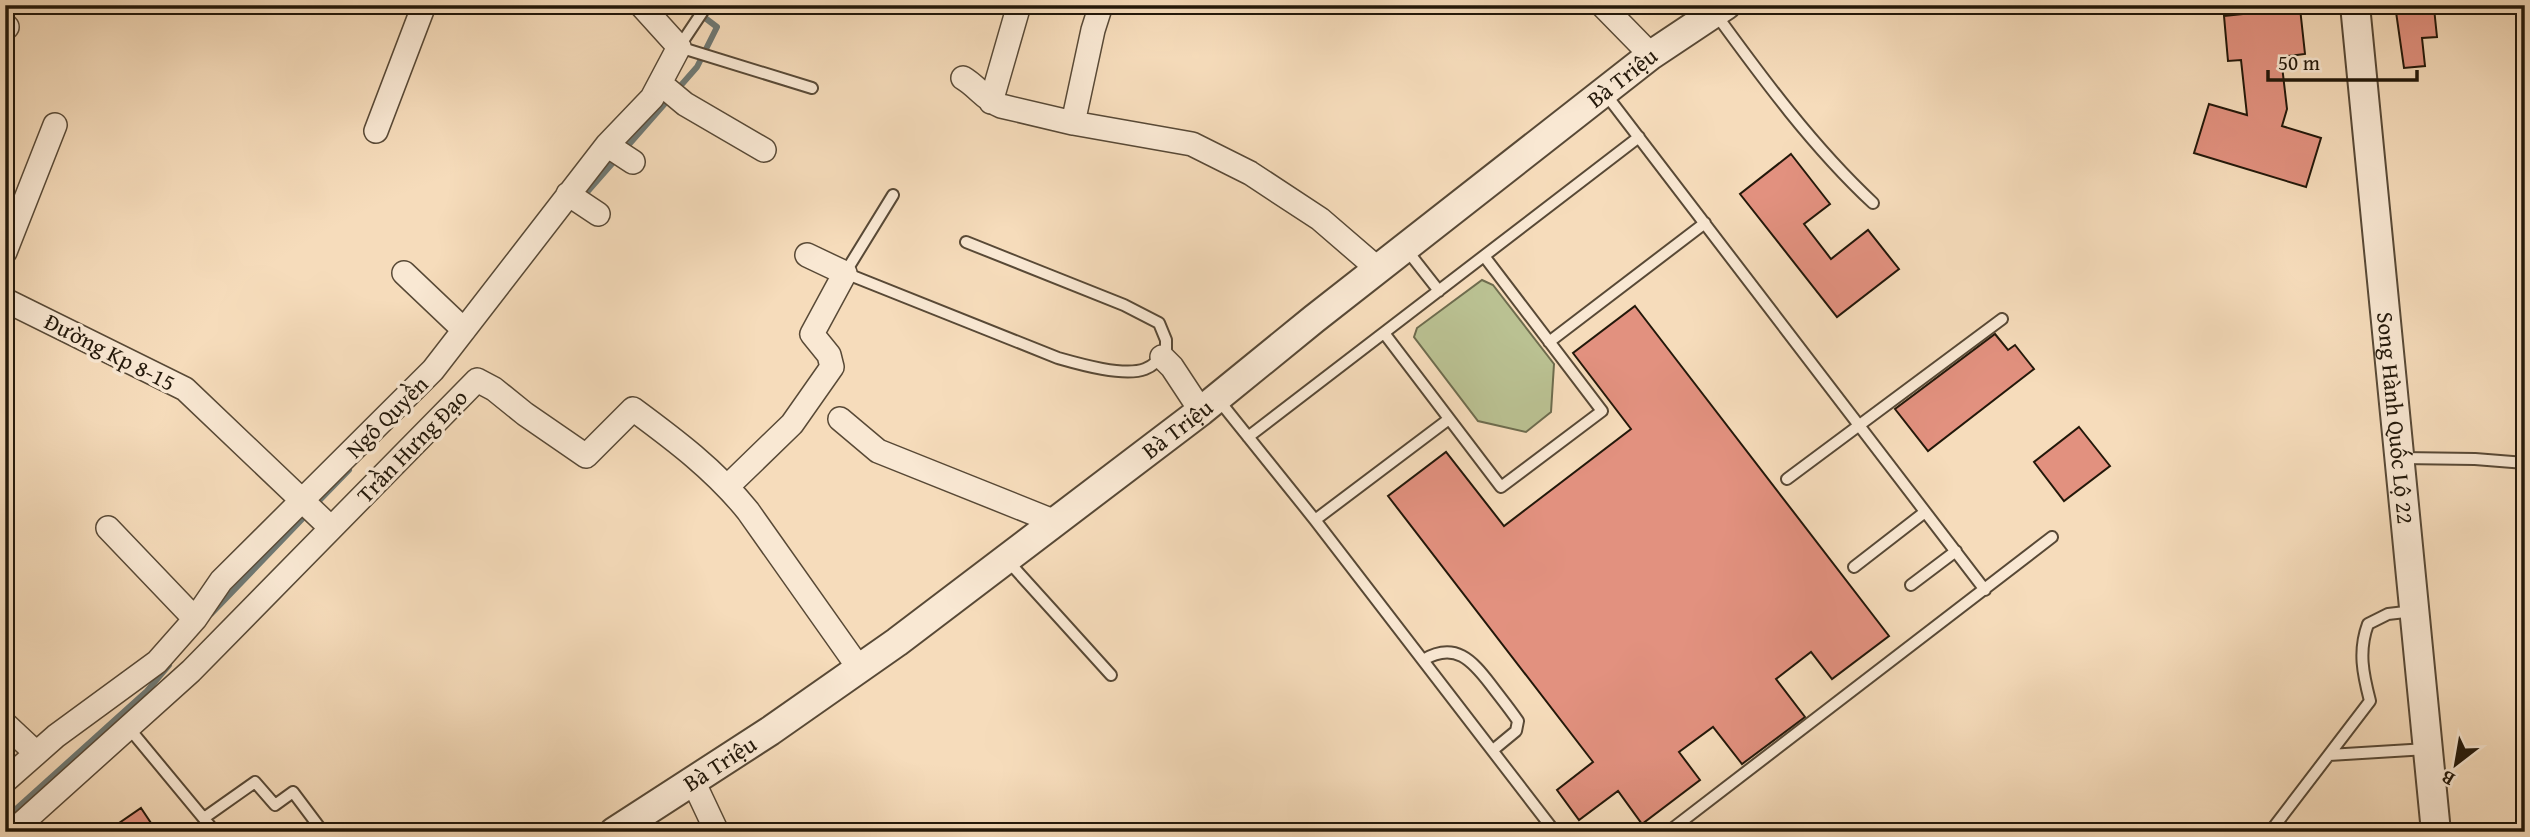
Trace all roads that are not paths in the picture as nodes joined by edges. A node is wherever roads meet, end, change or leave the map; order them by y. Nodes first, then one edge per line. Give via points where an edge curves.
1 (424, 5) edge
2 (641, 5) edge
3 (706, 5) edge
4 (1019, 5) edge
5 (1101, 5) edge
6 (1601, 5) edge
7 (2355, 5) edge
8 (1720, 9) edge
9 (680, 47) junction
10 (1651, 55) junction
11 (963, 78) dead end
12 (663, 87) junction
13 (812, 89) dead end
14 (1604, 92) junction
15 (990, 102) junction
16 (1073, 123) junction
17 (55, 125) dead end
18 (376, 131) dead end
19 (1639, 137) junction
20 (609, 147) junction
21 (764, 150) dead end
22 (633, 162) dead end
23 (893, 195) dead end
24 (1873, 203) dead end
25 (1705, 223) junction
26 (966, 242) dead end
27 (1406, 248) junction
28 (5, 252) edge
29 (807, 255) dead end
30 (1484, 256) junction
31 (1378, 269) junction
32 (404, 273) dead end
33 (845, 273) junction
34 (1438, 291) junction
35 (5, 300) edge
36 (2002, 319) dead end
37 (464, 330) junction
38 (1384, 333) junction
39 (1549, 342) junction
40 (1161, 357) junction
41 (1209, 405) junction
42 (840, 419) dead end
43 (1449, 419) junction
44 (1859, 425) junction
45 (1248, 436) junction
46 (2399, 458) junction
47 (2525, 463) edge
48 (1787, 479) dead end
49 (728, 486) junction
50 (303, 502) junction
51 (1925, 512) junction
52 (1315, 520) junction
53 (1053, 521) junction
54 (108, 528) dead end
55 (331, 528) junction
56 (2052, 537) dead end
57 (1956, 551) junction
58 (1005, 558) junction
59 (1854, 567) dead end
60 (1911, 585) dead end
61 (1985, 590) junction
62 (2414, 611) junction
63 (195, 619) junction
64 (1423, 660) junction
65 (859, 668) junction
66 (1111, 674) dead end
67 (5, 724) edge
68 (128, 727) junction
69 (1493, 750) junction
70 (2428, 750) junction
71 (36, 753) junction
72 (2329, 755) junction
73 (5, 781) edge
74 (693, 781) junction
75 (204, 818) junction
76 (12, 832) edge
77 (215, 832) edge
78 (324, 832) edge
79 (614, 832) edge
80 (717, 832) edge
81 (1555, 832) edge
82 (1668, 832) edge
83 (2270, 832) edge
84 (2436, 832) edge

1 - 18 street
2 - 9 street
3 - 9 lane
4 - 15 street
5 - 16 street
6 - 10 street
7 - 46 street, Song Hành Quốc Lộ 22
8 - 10 street, Bà Triệu
8 - 24 lane via 1766,82
9 - 12 street, Ngô Quyền
9 - 13 lane
10 - 14 street, Bà Triệu
11 - 15 street
12 - 20 street, Ngô Quyền
12 - 21 street
14 - 19 lane
14 - 27 street, Bà Triệu
15 - 16 street
16 - 31 street via 1192,144 1250,173 1320,219
17 - 28 street
19 - 25 lane
19 - 30 lane
20 - 22 street
20 - 37 street, Ngô Quyền via 582,204
23 - 33 lane
25 - 39 lane
25 - 44 lane
26 - 40 lane via 1159,323 1167,348
27 - 31 street, Bà Triệu
27 - 34 lane
29 - 33 street
30 - 34 lane
30 - 39 lane
31 - 41 street, Bà Triệu
32 - 37 street
33 - 40 lane via 1091,368 1145,369
33 - 49 street via 812,334 829,355 830,373 792,424
34 - 38 lane
35 - 50 street, Đường Kp 8-15 via 185,389
36 - 44 lane
37 - 50 street, Ngô Quyền via 433,370
38 - 43 lane
38 - 45 lane
39 - 43 lane via 1602,411 1501,487
40 - 41 street
41 - 45 lane
41 - 53 street, Bà Triệu
42 - 53 street via 878,451
43 - 52 lane
44 - 48 lane
44 - 51 lane
45 - 52 lane
46 - 47 lane
46 - 62 street, Song Hành Quốc Lộ 22
49 - 55 street, Trần Hưng Đạo via 633,409 586,456 477,380
49 - 65 street, Trần Hưng Đạo
50 - 55 street, Đường Kp 8-15
50 - 63 street, Ngô Quyền via 221,581
51 - 57 lane
51 - 59 lane
52 - 64 lane
53 - 58 street, Bà Triệu
54 - 63 street
55 - 68 street, Trần Hưng Đạo via 191,671
56 - 61 lane
57 - 60 lane
57 - 61 lane
58 - 65 street, Bà Triệu
58 - 66 lane
61 - 82 lane
62 - 70 street, Song Hành Quốc Lộ 22
62 - 72 lane via 2388,614 2368,624 2362,666 2370,701
63 - 71 street, Ngô Quyền via 157,662
64 - 69 lane
64 - 69 lane via 1451,652 1478,668 1518,721 1516,730
65 - 74 street, Bà Triệu
67 - 71 street
68 - 75 lane
68 - 76 street, Trần Hưng Đạo
69 - 81 lane
70 - 72 lane
70 - 84 street, Song Hành Quốc Lộ 22
71 - 73 street, Ngô Quyền
72 - 83 lane
74 - 79 street, Bà Triệu
74 - 80 street
75 - 77 lane
75 - 78 lane via 255,782 275,805 293,792

